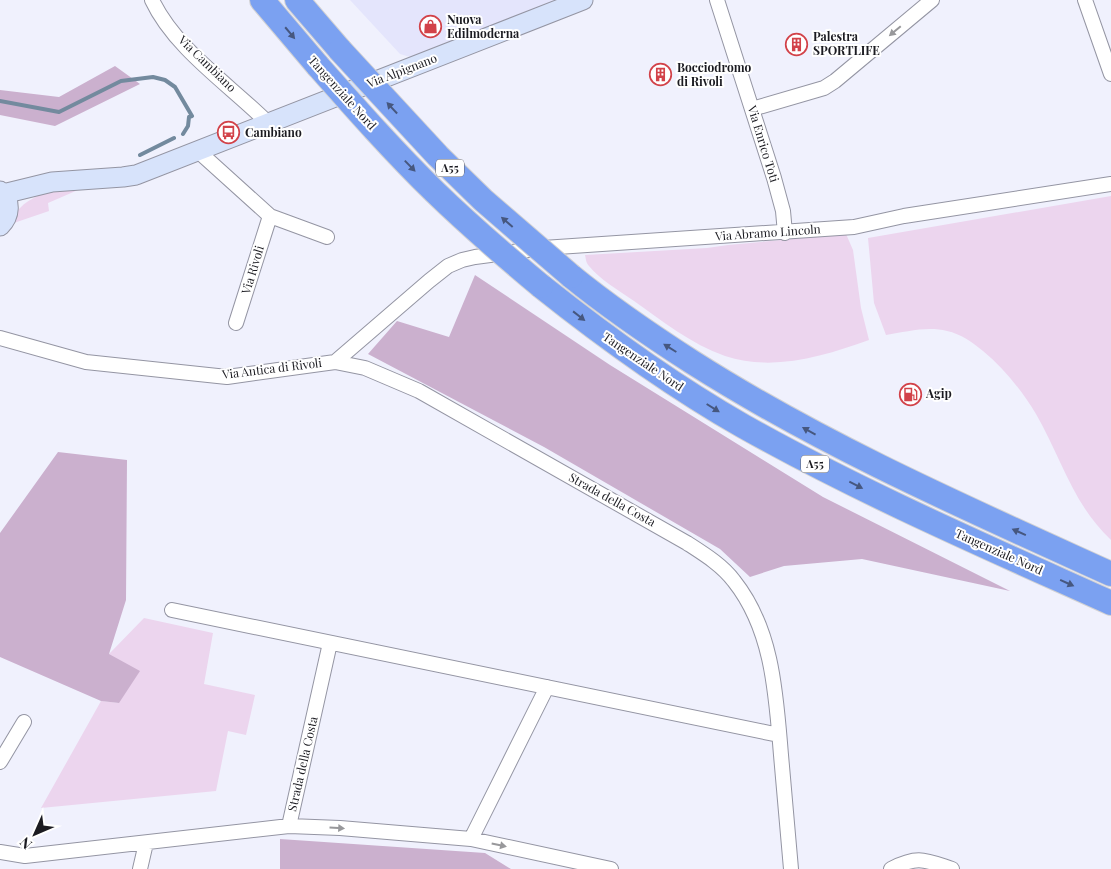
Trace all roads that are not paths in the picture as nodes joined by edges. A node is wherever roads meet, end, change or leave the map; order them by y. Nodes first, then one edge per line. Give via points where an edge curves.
1 (152, 0) edge
2 (262, 0) edge
3 (297, 0) edge
4 (583, 0) edge
5 (717, 0) edge
6 (932, 0) edge
7 (1085, 0) edge
8 (1111, 74) edge
9 (752, 109) junction
10 (268, 123) junction
11 (198, 151) junction
12 (1111, 184) edge
13 (4, 198) edge
14 (270, 216) junction
15 (0, 226) edge
16 (785, 233) junction
17 (327, 237) dead end
18 (429, 281) joint
19 (236, 323) dead end
20 (0, 338) edge
21 (334, 362) junction
22 (1111, 574) edge
23 (1111, 603) edge
24 (172, 610) dead end
25 (330, 643) junction
26 (546, 687) junction
27 (24, 722) dead end
28 (779, 735) junction
29 (1, 759) edge
30 (289, 826) junction
31 (471, 839) junction
32 (146, 842) junction
33 (0, 852) edge
34 (140, 869) edge
35 (611, 869) edge
36 (791, 869) edge
37 (891, 869) edge
38 (952, 869) edge

1 - 10 street, Via Cambiano via 186,48
2 -> 23 highway, Tangenziale Nord / A55, bridge via 362,116 434,192 601,334 742,425 817,466
22 -> 3 highway, A55, bridge via 890,473 769,409 659,341 588,290 483,200 380,95
4 - 10 street, Via Alpignano
5 - 9 street, Via Enrico Toti
6 -> 9 street via 824,88
7 - 8 street
9 - 16 street, Via Enrico Toti via 781,203
10 - 11 street, Via Alpignano
11 - 13 street, Via Alpignano via 136,175 66,180
11 - 14 street
12 - 16 street, Via Abramo Lincoln via 904,216 854,227
13 - 15 street via 8,215
14 - 17 street
14 - 19 street, Via Rivoli
16 - 18 street, Via Abramo Lincoln via 543,248 475,256 448,266
18 - 21 street, Via Antica di Rivoli
20 - 21 street, Via Antica di Rivoli via 86,362 227,377
21 - 28 street, Strada della Costa via 365,368 419,391 716,562 735,581 756,616 775,687
24 - 25 street
25 - 26 street
25 - 30 street, Strada della Costa
26 - 28 street
26 - 31 street
27 - 29 street
28 - 36 street, Strada della Costa
30 -> 31 street, Strada della Costa
30 - 32 street, Strada della Costa
31 -> 35 street, Strada della Costa
32 - 33 street, Strada della Costa via 25,856
32 - 34 street
37 - 38 street via 916,859

